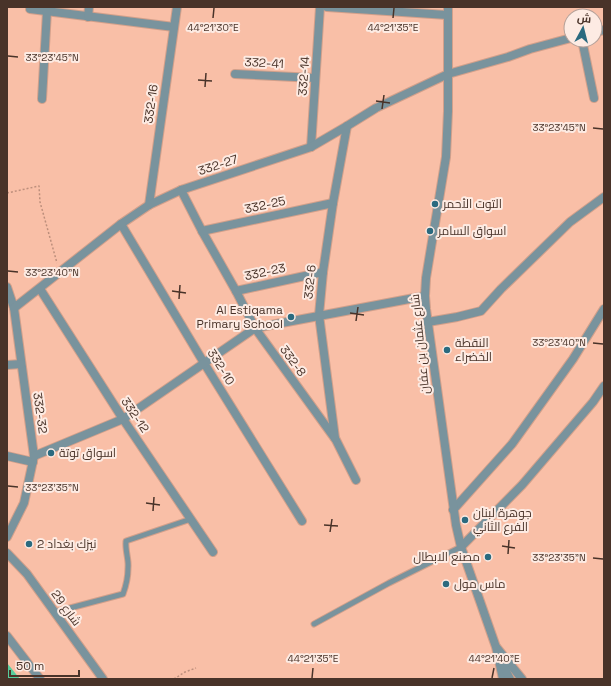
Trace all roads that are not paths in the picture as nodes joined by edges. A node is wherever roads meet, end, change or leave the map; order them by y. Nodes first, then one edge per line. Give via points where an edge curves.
1 (90, 7) edge
2 (177, 7) edge
3 (320, 7) edge
4 (327, 7) edge
5 (30, 9) dead end
6 (47, 11) junction
7 (447, 11) edge
8 (88, 16) junction
9 (174, 27) junction
10 (563, 40) edge
11 (584, 48) edge
12 (235, 74) dead end
13 (448, 74) junction
14 (316, 78) junction
15 (594, 98) dead end
16 (42, 99) dead end
17 (347, 126) junction
18 (311, 147) junction
19 (182, 190) junction
20 (604, 197) edge
21 (333, 203) junction
22 (149, 204) junction
23 (121, 224) junction
24 (202, 231) junction
25 (323, 272) junction
26 (7, 287) edge
27 (40, 289) junction
28 (236, 291) junction
29 (425, 296) junction
30 (14, 308) junction
31 (604, 309) edge
32 (319, 315) junction
33 (428, 322) junction
34 (255, 328) junction
35 (204, 363) junction
36 (21, 364) junction
37 (7, 366) edge
38 (604, 386) edge
39 (122, 418) junction
40 (336, 440) junction
41 (7, 456) edge
42 (34, 459) junction
43 (356, 480) dead end
44 (453, 510) junction
45 (191, 519) junction
46 (302, 521) dead end
47 (7, 537) edge
48 (461, 547) junction
49 (213, 552) dead end
50 (7, 553) edge
51 (55, 612) junction
52 (314, 624) dead end
53 (7, 636) edge
54 (496, 647) junction
55 (522, 678) edge
56 (40, 679) edge
57 (103, 679) edge
58 (503, 679) edge
59 (510, 679) edge

1 - 8 street
2 - 9 street, 332-16
3 - 14 street, 332-14
4 - 7 street
5 - 6 street
6 - 8 street
6 - 16 street
7 - 13 street, شارع عثمان بن عفان
8 - 9 street
9 - 22 street, 332-16
10 - 13 street, 332-27
11 - 15 street
12 - 14 street, 332-41
13 - 17 street, 332-27 via 376,108
13 - 29 street, شارع عثمان بن عفان via 446,157
14 - 18 street, 332-14
17 - 18 street, 332-27
17 - 21 street, 332-6
18 - 19 street, 332-27
19 - 22 street, 332-27
19 - 24 street, 332-8
20 - 33 street via 570,222 481,311
21 - 24 street, 332-25
21 - 25 street, 332-6
22 - 23 street, 332-27
23 - 27 street, 332-27
23 - 35 street, 332-10
24 - 28 street, 332-8
25 - 28 street, 332-23
25 - 32 street, 332-6
26 - 30 street, 332-32
27 - 30 street, 332-27
27 - 39 street, 332-12
28 - 34 street, 332-8
29 - 32 street
29 - 33 street, شارع عثمان بن عفان
30 - 36 street, 332-32
31 - 44 street via 573,359 512,444
32 - 34 street
32 - 40 street, 332-6
33 - 44 street, شارع عثمان بن عفان
34 - 35 street
34 - 40 street, 332-8
35 - 39 street
35 - 46 street, 332-10
36 - 37 street
36 - 42 street, 332-32
38 - 48 street via 522,485
39 - 42 street
39 - 45 street, 332-12
40 - 43 street, 332-8
41 - 42 street
42 - 47 street, 332-32 via 24,503
44 - 48 street, شارع عثمان بن عفان
45 - 49 street, 332-12
45 - 51 lane via 126,541 128,567 123,594
48 - 52 lane via 389,582
48 - 54 street, شارع عثمان بن عفان
50 - 51 street, شارع 29 via 27,574
51 - 57 street, شارع 29
53 - 56 street
54 - 55 street, شارع عثمان بن عفان
54 - 58 street, شارع عثمان بن عفان
54 - 59 street

